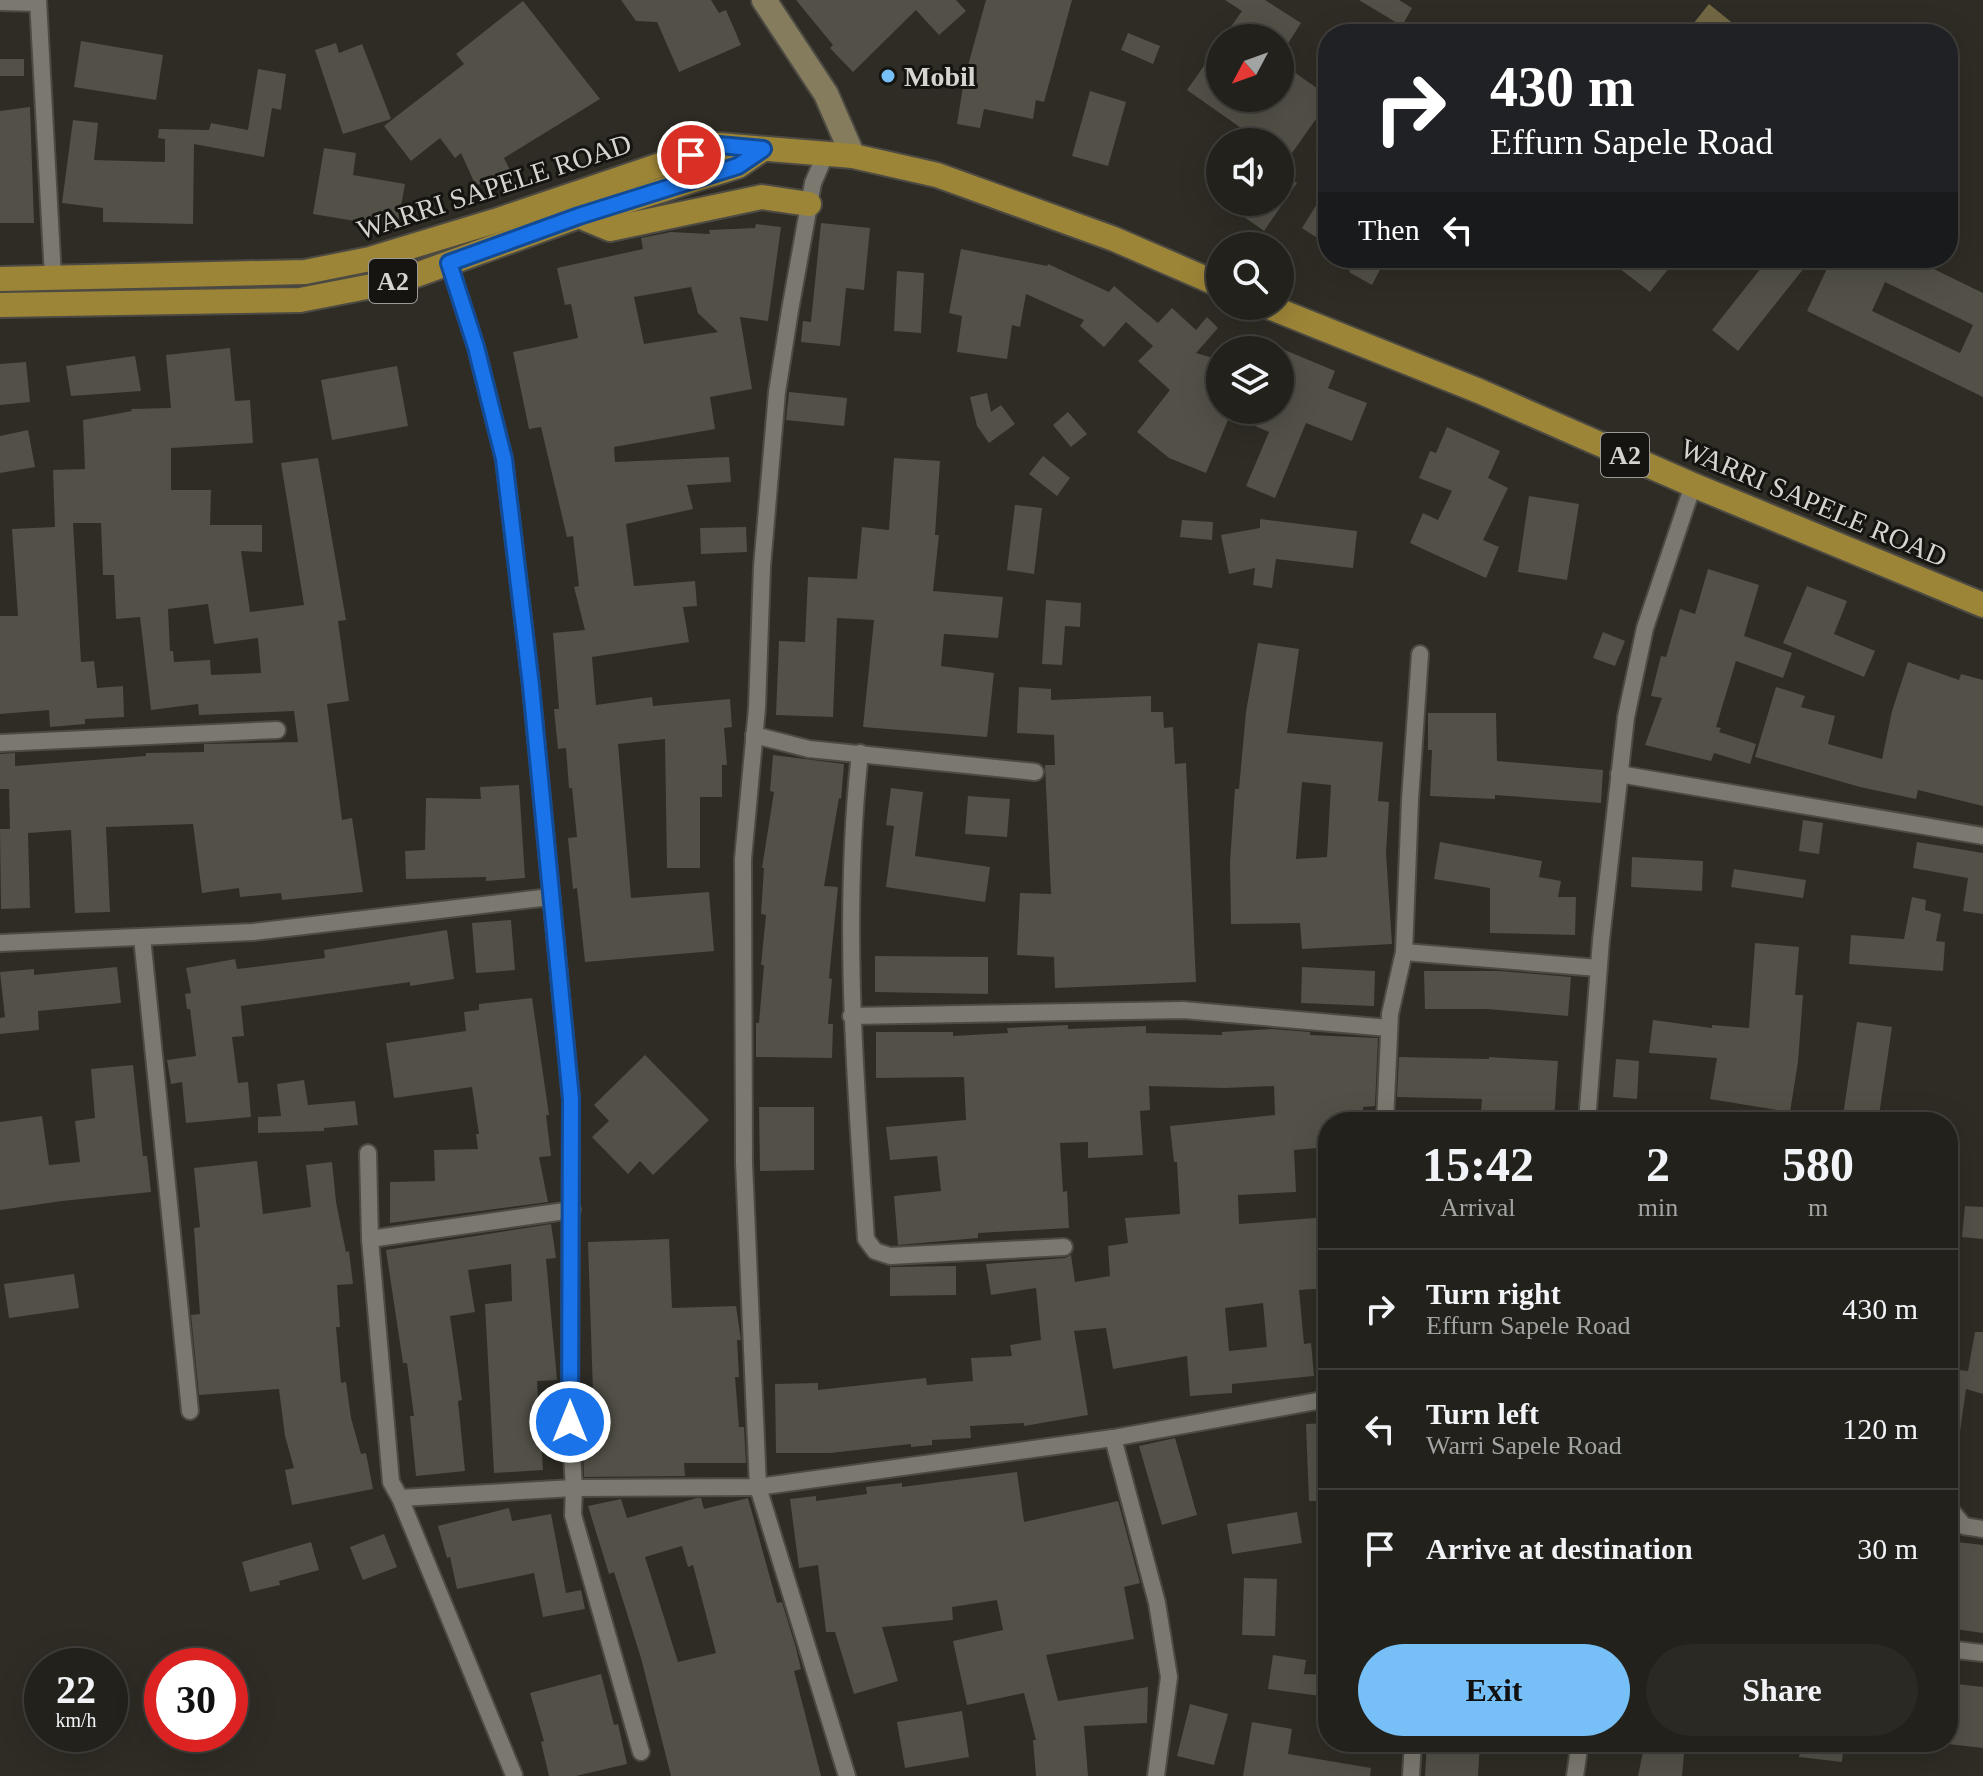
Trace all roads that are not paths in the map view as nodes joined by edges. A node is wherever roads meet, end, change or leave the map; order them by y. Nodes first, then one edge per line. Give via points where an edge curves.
1 (764, 0) edge
2 (0, 2) edge
3 (38, 2) edge
4 (763, 149) junction
5 (826, 153) junction
6 (853, 156) junction
7 (809, 204) junction
8 (579, 216) junction
9 (495, 221) junction
10 (501, 246) junction
11 (449, 263) junction
12 (53, 277) junction
13 (0, 279) edge
14 (1206, 279) edge
15 (0, 305) edge
16 (1294, 317) edge
17 (1693, 485) junction
18 (1983, 605) edge
19 (1420, 654) dead end
20 (277, 730) dead end
21 (754, 735) junction
22 (0, 743) edge
23 (860, 753) junction
24 (1035, 772) dead end
25 (1619, 774) junction
26 (1983, 836) edge
27 (550, 897) junction
28 (142, 937) junction
29 (0, 943) edge
30 (1404, 952) junction
31 (1598, 968) junction
32 (851, 1016) junction
33 (1389, 1028) junction
34 (1385, 1112) edge
35 (1588, 1112) edge
36 (368, 1153) dead end
37 (572, 1210) junction
38 (370, 1239) junction
39 (1064, 1247) dead end
40 (1318, 1401) edge
41 (190, 1411) dead end
42 (1113, 1438) junction
43 (758, 1487) junction
44 (574, 1488) junction
45 (400, 1498) junction
46 (1958, 1519) edge
47 (1983, 1529) edge
48 (1958, 1650) edge
49 (1983, 1653) edge
50 (641, 1752) dead end
51 (1412, 1752) edge
52 (1579, 1752) edge
53 (514, 1775) edge
54 (847, 1776) edge
55 (1156, 1776) edge
56 (1411, 1776) edge
57 (1575, 1776) edge

1 - 6 main road via 826,94
2 - 3 street
3 - 12 street
4 - 5 highway, WARRI SAPELE ROAD / A2
4 - 8 highway, A2 via 738,166
4 - 9 highway, WARRI SAPELE ROAD / A2 via 719,145
5 - 6 highway, WARRI SAPELE ROAD / A2
5 - 7 street
6 - 14 highway, WARRI SAPELE ROAD / A2 via 937,175 1114,239
7 - 8 highway via 762,197 610,229
7 - 21 street via 777,392
8 - 10 highway, A2
9 - 10 highway
9 - 12 highway, WARRI SAPELE ROAD / A2 via 370,259 305,272
10 - 11 highway, A2
11 - 15 highway, A2 via 300,300
11 - 27 street via 504,459
12 - 13 highway, WARRI SAPELE ROAD / A2
16 - 17 highway, WARRI SAPELE ROAD / A2
17 - 18 highway, WARRI SAPELE ROAD / A2
17 - 25 street via 1645,628
19 - 30 street
20 - 22 street
21 - 23 street via 809,749
21 - 43 street via 743,859 743,976 744,1163
23 - 24 street
23 - 32 street via 853,819
25 - 26 street
25 - 31 street
27 - 28 street via 253,932
27 - 37 street via 571,1099
28 - 29 street
28 - 41 street
30 - 31 street
30 - 33 street
31 - 35 street
32 - 33 street via 1183,1010
32 - 39 street via 866,1239 875,1251 890,1256
33 - 34 street
36 - 38 street
37 - 38 street
37 - 44 street
38 - 45 street via 391,1482
40 - 42 street
42 - 43 street
42 - 55 street via 1157,1603 1169,1677
43 - 44 street
43 - 54 street
44 - 45 street
44 - 50 street via 573,1515
45 - 53 street
46 - 47 street via 1964,1526
48 - 49 street
51 - 56 street
52 - 57 street

